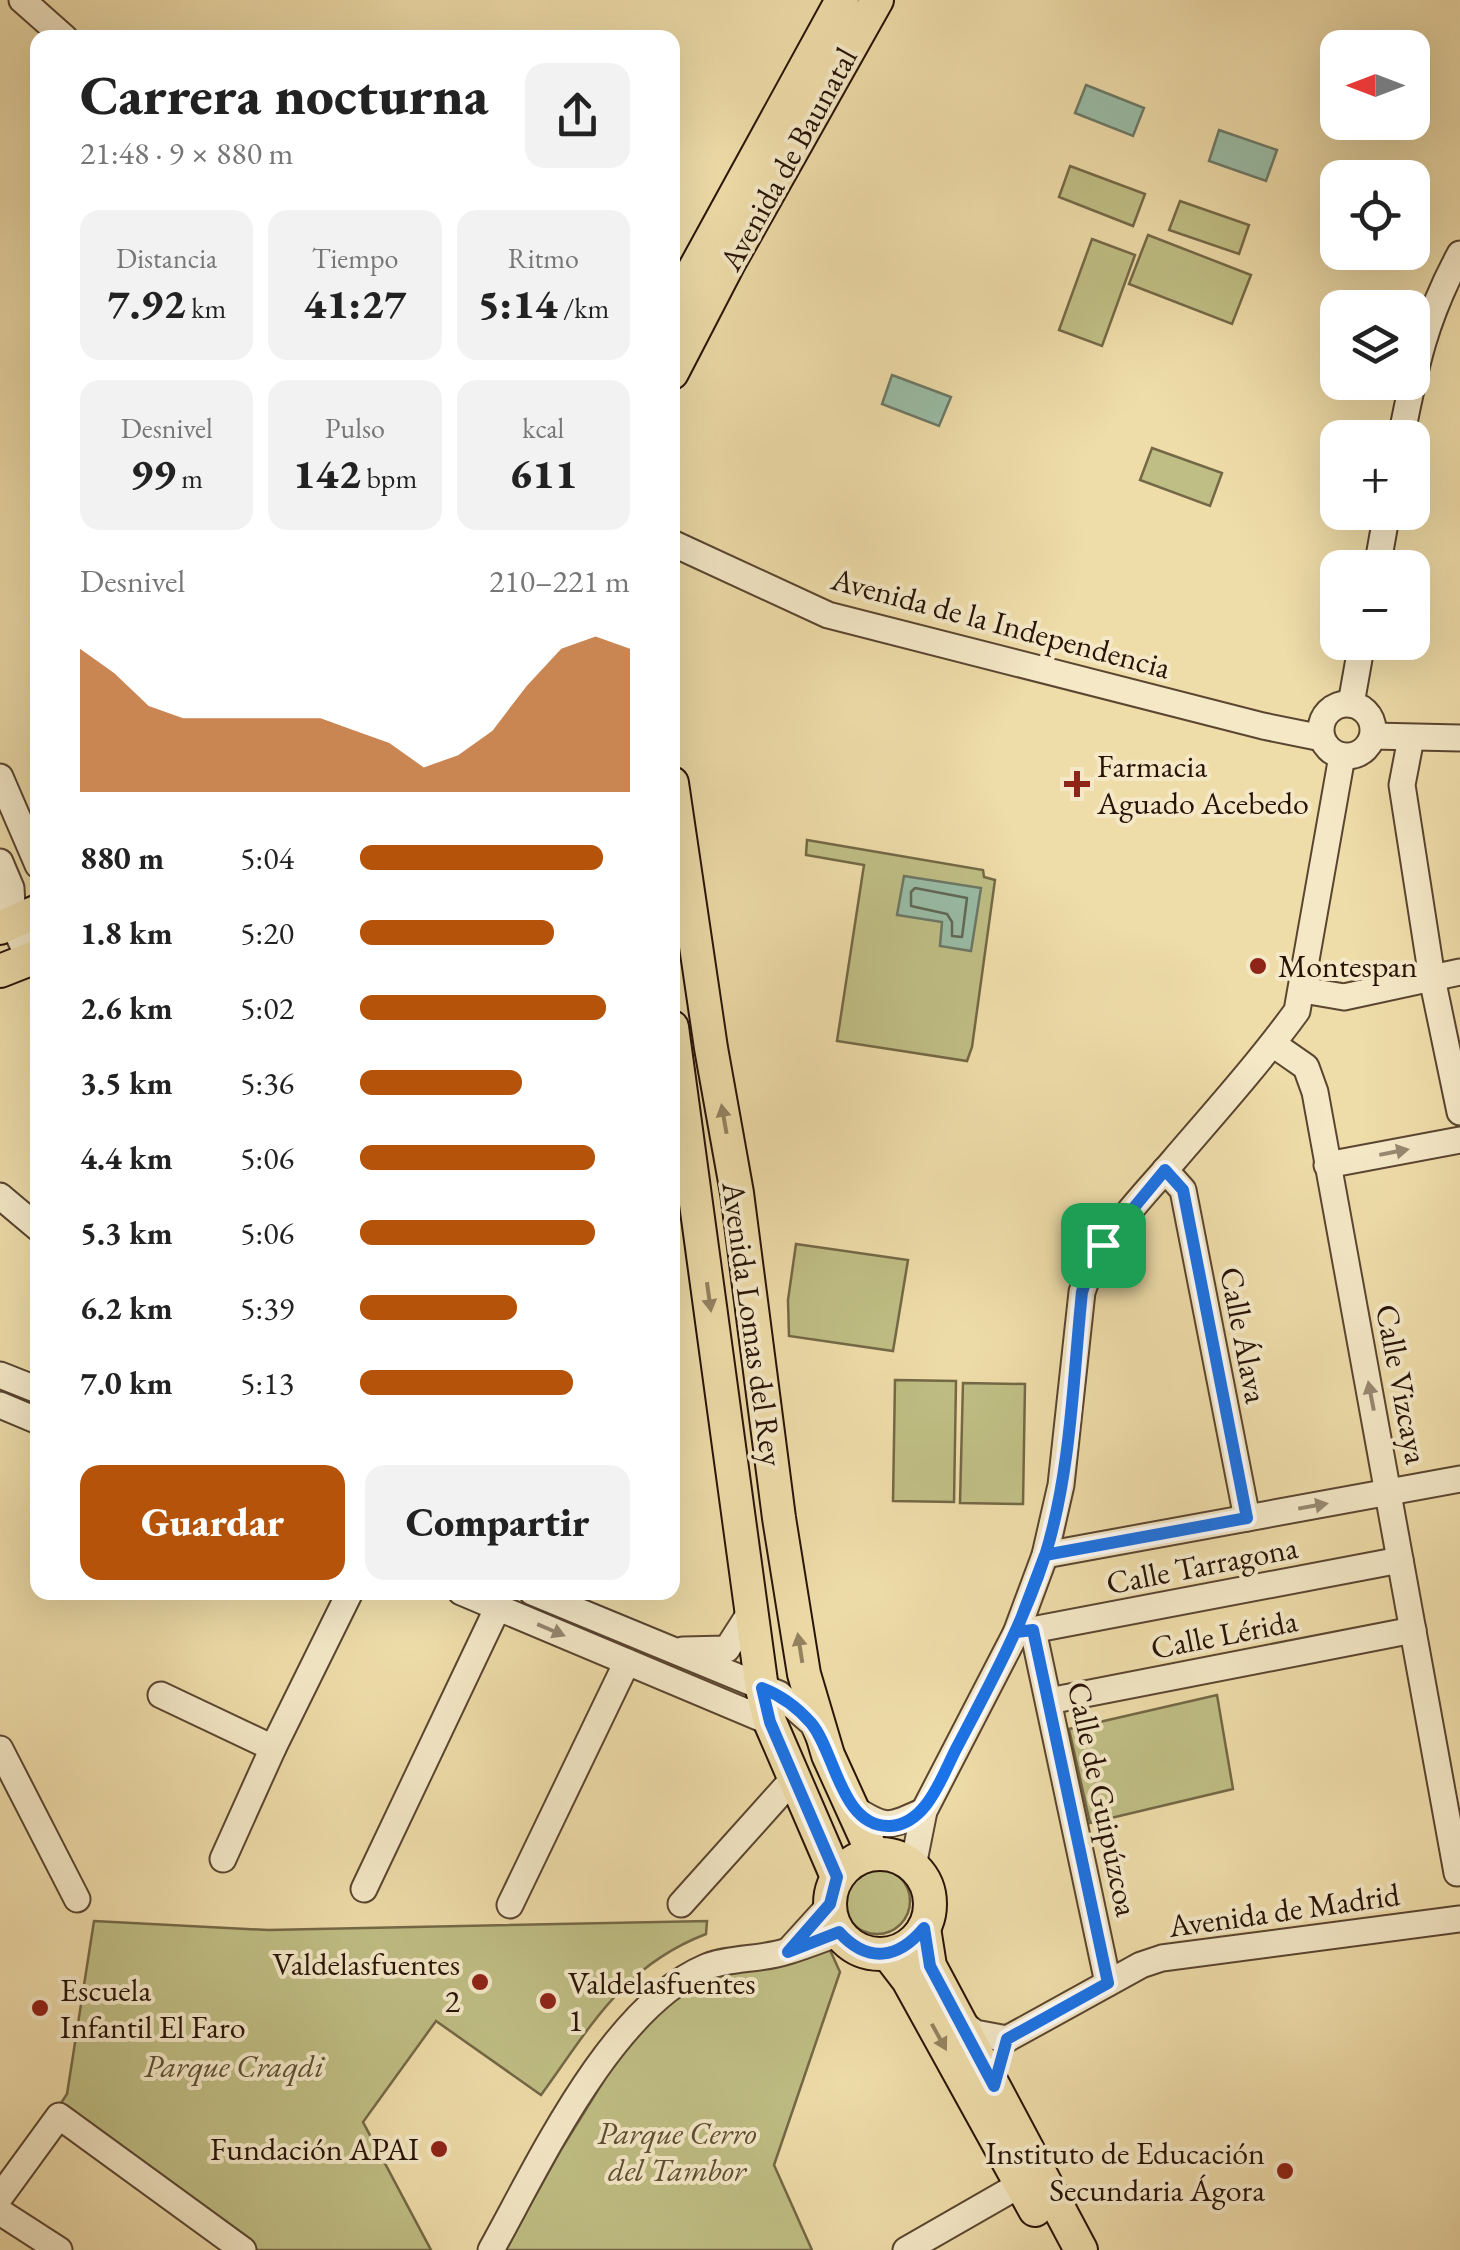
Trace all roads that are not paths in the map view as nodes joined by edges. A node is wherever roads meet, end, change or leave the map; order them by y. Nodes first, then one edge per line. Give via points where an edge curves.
1 (22, 0) edge
2 (842, 0) edge
3 (876, 0) edge
4 (52, 30) edge
5 (1460, 254) edge
6 (680, 295) edge
7 (680, 357) edge
8 (1405, 420) edge
9 (680, 547) edge
10 (1359, 660) edge
11 (1351, 704) junction
12 (1373, 736) junction
13 (1322, 738) junction
14 (1411, 738) junction
15 (1460, 738) edge
16 (1342, 756) junction
17 (0, 778) edge
18 (680, 837) edge
19 (30, 848) edge
20 (30, 853) edge
21 (0, 860) edge
22 (17, 921) edge
23 (22, 962) edge
24 (1460, 972) edge
25 (1432, 978) junction
26 (1302, 990) junction
27 (1273, 1044) junction
28 (1460, 1112) edge
29 (680, 1136) edge
30 (1460, 1140) edge
31 (1328, 1165) junction
32 (1165, 1170) junction
33 (683, 1177) edge
34 (0, 1196) edge
35 (30, 1221) edge
36 (0, 1375) edge
37 (30, 1387) edge
38 (0, 1405) edge
39 (30, 1417) edge
40 (1460, 1478) edge
41 (1389, 1492) junction
42 (1247, 1518) junction
43 (1045, 1555) junction
44 (1400, 1560) junction
45 (346, 1600) edge
46 (480, 1600) edge
47 (569, 1601) edge
48 (498, 1608) junction
49 (752, 1610) junction
50 (1413, 1630) junction
51 (1025, 1631) junction
52 (663, 1648) junction
53 (627, 1662) junction
54 (762, 1688) junction
55 (161, 1695) dead end
56 (1048, 1701) junction
57 (770, 1722) junction
58 (273, 1748) junction
59 (0, 1749) edge
60 (828, 1755) junction
61 (794, 1778) junction
62 (852, 1807) junction
63 (924, 1812) junction
64 (874, 1854) junction
65 (223, 1859) dead end
66 (913, 1866) junction
67 (1457, 1873) dead end
68 (364, 1889) dead end
69 (77, 1899) dead end
70 (681, 1904) dead end
71 (510, 1905) dead end
72 (835, 1905) junction
73 (1460, 1919) edge
74 (924, 1928) junction
75 (888, 1954) junction
76 (1108, 1983) junction
77 (961, 2022) junction
78 (1007, 2039) junction
79 (994, 2086) junction
80 (1021, 2184) junction
81 (0, 2196) edge
82 (0, 2212) edge
83 (59, 2250) edge
84 (243, 2250) edge
85 (491, 2250) edge
86 (906, 2250) edge
87 (1056, 2250) edge
88 (1081, 2250) edge

1 - 4 street
2 - 6 main road, Avenida de Baunatal
3 - 7 main road, Avenida de Baunatal
5 - 8 street via 1423,334
9 - 13 street, Avenida de la Independencia via 828,615
10 - 11 street
11 - 12 street via 1369,716
11 - 13 street via 1326,716
12 - 14 street
12 - 16 street via 1360,754
13 - 16 street
14 - 15 street
14 - 25 street via 1402,785
16 - 26 street
17 - 19 street
60 -> 18 main road, Avenida Lomas del Rey via 804,1674
20 - 21 street
21 - 22 street
22 - 23 street
24 - 25 street
25 - 26 street via 1344,996
25 - 28 street
26 - 27 street
27 - 31 street, Calle Vizcaya via 1306,1066
27 - 32 street
29 - 33 main road, Avenida Lomas del Rey
31 -> 30 street
41 -> 31 street, Calle Vizcaya
32 - 42 street, Calle Álava via 1183,1190
32 - 43 street via 1114,1231 1082,1292 1061,1486
33 -> 49 main road, Avenida Lomas del Rey
34 - 35 street
36 - 37 street
38 - 39 street
40 - 41 street
42 -> 41 street
41 - 44 street, Calle Vizcaya
42 - 43 street
43 - 51 street
44 - 50 street, Calle Vizcaya
44 - 51 street, Calle Tarragona
45 - 58 street
46 - 48 street
47 - 52 street
48 -> 53 street
48 - 68 street
49 - 52 street via 727,1649
49 - 54 main road, Avenida Lomas del Rey
50 - 56 street, Calle Lérida
50 - 67 street, Calle Vizcaya
51 - 56 street, Calle de Guipúzcoa
51 - 63 street
52 - 54 street
53 - 57 street
53 - 71 street
54 - 57 main road, Avenida Lomas del Rey
54 - 60 street via 813,1724
55 - 58 street
56 - 76 street, Calle de Guipúzcoa
57 - 61 main road, Avenida Lomas del Rey
58 - 65 street
59 - 69 street
60 - 62 main road, Avenida Lomas del Rey
61 - 70 street
61 - 72 main road, Avenida Lomas del Rey
62 - 63 street via 891,1826
62 - 64 main road, Avenida Lomas del Rey
63 - 64 street
63 - 66 street
64 - 66 main road
64 - 72 main road via 854,1861
66 - 74 main road via 930,1898
72 - 75 main road via 851,1946
72 - 85 street via 788,1952 707,1967 640,2016 576,2098
73 - 76 street, Avenida de Madrid via 1162,1958
74 - 75 main road via 910,1945
74 - 77 main road via 930,1966
75 -> 80 main road
76 - 78 street, Avenida de Madrid
77 - 78 street via 976,2033
77 - 79 main road
78 - 79 street
79 - 88 main road
80 - 86 street
80 - 87 main road
81 - 84 street via 59,2116
82 - 83 street

